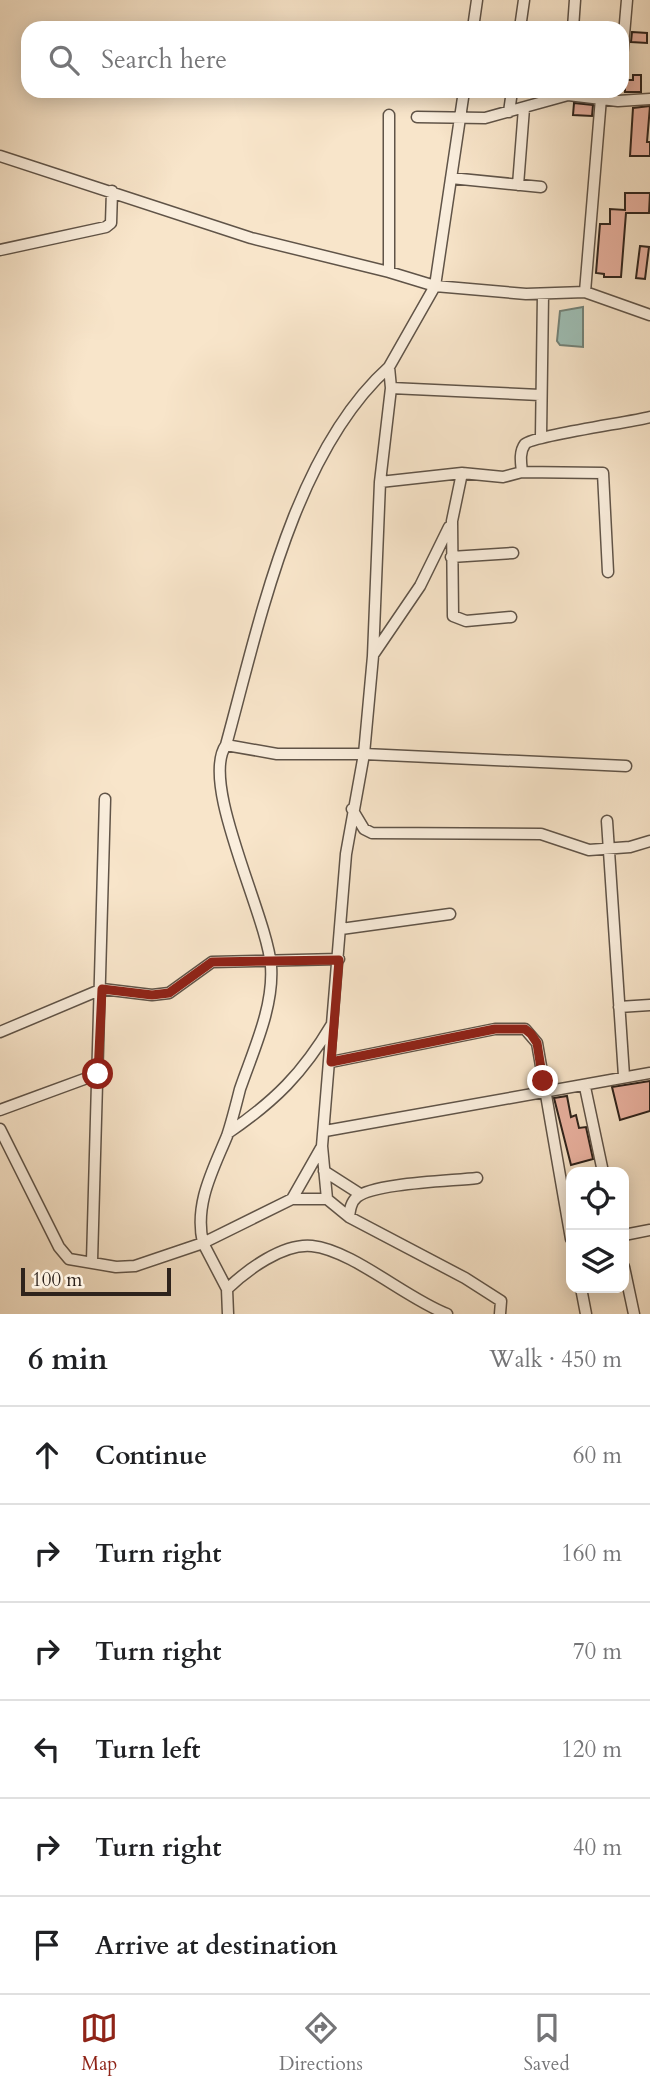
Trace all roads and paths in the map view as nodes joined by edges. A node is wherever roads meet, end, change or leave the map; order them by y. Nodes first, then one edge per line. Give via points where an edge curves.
1 (477, 0) edge
2 (524, 0) edge
3 (575, 0) edge
4 (627, 0) edge
5 (474, 21) edge
6 (521, 21) edge
7 (574, 21) edge
8 (625, 21) edge
9 (629, 97) edge
10 (463, 98) edge
11 (511, 98) edge
12 (550, 98) edge
13 (601, 98) edge
14 (650, 99) edge
15 (524, 108) junction
16 (509, 112) junction
17 (389, 115) dead end
18 (417, 117) dead end
19 (460, 120) junction
20 (0, 156) edge
21 (452, 178) junction
22 (518, 185) junction
23 (541, 187) dead end
24 (112, 191) junction
25 (0, 250) edge
26 (389, 272) junction
27 (435, 286) junction
28 (585, 292) junction
29 (543, 294) junction
30 (650, 315) edge
31 (389, 368) junction
32 (391, 388) junction
33 (540, 395) junction
34 (650, 417) edge
35 (541, 436) junction
36 (522, 472) junction
37 (462, 473) junction
38 (380, 482) junction
39 (452, 521) junction
40 (513, 553) dead end
41 (451, 557) junction
42 (608, 572) dead end
43 (511, 617) dead end
44 (373, 656) junction
45 (226, 745) junction
46 (363, 754) junction
47 (626, 766) dead end
48 (105, 799) dead end
49 (352, 809) junction
50 (607, 821) dead end
51 (650, 841) edge
52 (609, 849) junction
53 (450, 914) dead end
54 (341, 929) junction
55 (269, 960) junction
56 (339, 960) junction
57 (102, 989) junction
58 (650, 1005) edge
59 (619, 1007) junction
60 (335, 1019) junction
61 (0, 1032) edge
62 (331, 1062) junction
63 (650, 1073) edge
64 (98, 1074) junction
65 (624, 1076) junction
66 (585, 1087) junction
67 (545, 1093) junction
68 (0, 1110) edge
69 (0, 1129) edge
70 (325, 1131) junction
71 (228, 1133) junction
72 (322, 1146) junction
73 (602, 1167) edge
74 (324, 1171) junction
75 (477, 1178) dead end
76 (360, 1194) junction
77 (292, 1199) junction
78 (327, 1199) junction
79 (349, 1217) junction
80 (569, 1230) edge
81 (650, 1230) edge
82 (629, 1234) edge
83 (203, 1243) junction
84 (92, 1261) junction
85 (228, 1289) junction
86 (629, 1290) edge
87 (582, 1293) edge
88 (228, 1314) edge
89 (447, 1314) edge
90 (500, 1314) edge
91 (586, 1314) edge
92 (634, 1314) edge

1 - 5 street
2 - 6 street
3 - 7 street
4 - 8 street
9 - 14 street
10 - 19 street
11 - 16 street
12 - 15 street
13 - 28 street
15 - 16 street
15 - 22 street
16 - 19 street
17 - 26 street
18 - 19 street
19 - 21 street
20 - 24 street
21 - 22 street
21 - 27 street
22 - 23 street
24 - 25 street via 113,215 106,227
24 - 26 street via 251,238
26 - 27 street
27 - 29 street
27 - 31 street
28 - 29 street
28 - 30 street
29 - 33 street
31 - 32 street
31 - 45 street via 369,385 338,427 308,480 254,639
32 - 33 street
32 - 38 street
33 - 35 street
34 - 35 street
35 - 36 street via 526,443
36 - 37 street via 503,477
36 - 42 street via 603,473
37 - 38 street
37 - 39 street
38 - 44 street
39 - 41 street
39 - 44 street via 420,586
40 - 41 street
41 - 43 street via 453,616 466,621
44 - 46 street
45 - 46 street via 277,754
45 - 55 street via 219,754 223,798 232,839 261,915
46 - 47 street
46 - 49 street
48 - 57 street
49 - 52 street via 363,829 372,833 541,834 576,847
49 - 54 street
50 - 52 street
51 - 52 street
52 - 59 street
53 - 54 street
54 - 56 street
55 - 56 street
55 - 57 street via 212,962 178,989 161,995
55 - 71 street via 268,1001
56 - 60 street
57 - 61 street
57 - 64 street
58 - 59 street
59 - 65 street
60 - 62 street
60 - 71 street via 307,1065 283,1092
62 - 67 street via 495,1029 525,1029 537,1043
62 - 70 street
63 - 65 street
64 - 68 street
64 - 84 street
65 - 66 street
66 - 67 street
66 - 73 street
67 - 70 street
67 - 80 street
69 - 84 street via 64,1254 78,1262
70 - 72 street
71 - 83 street via 208,1179 202,1207
72 - 74 street
72 - 77 street
74 - 76 street
74 - 78 street
75 - 76 street
76 - 79 street
77 - 78 street
77 - 83 street
78 - 79 street
79 - 90 street via 501,1301
81 - 82 street
83 - 84 street via 135,1266
83 - 85 street
85 - 88 street
85 - 89 street via 240,1276 276,1255 314,1246
86 - 92 street
87 - 91 street

